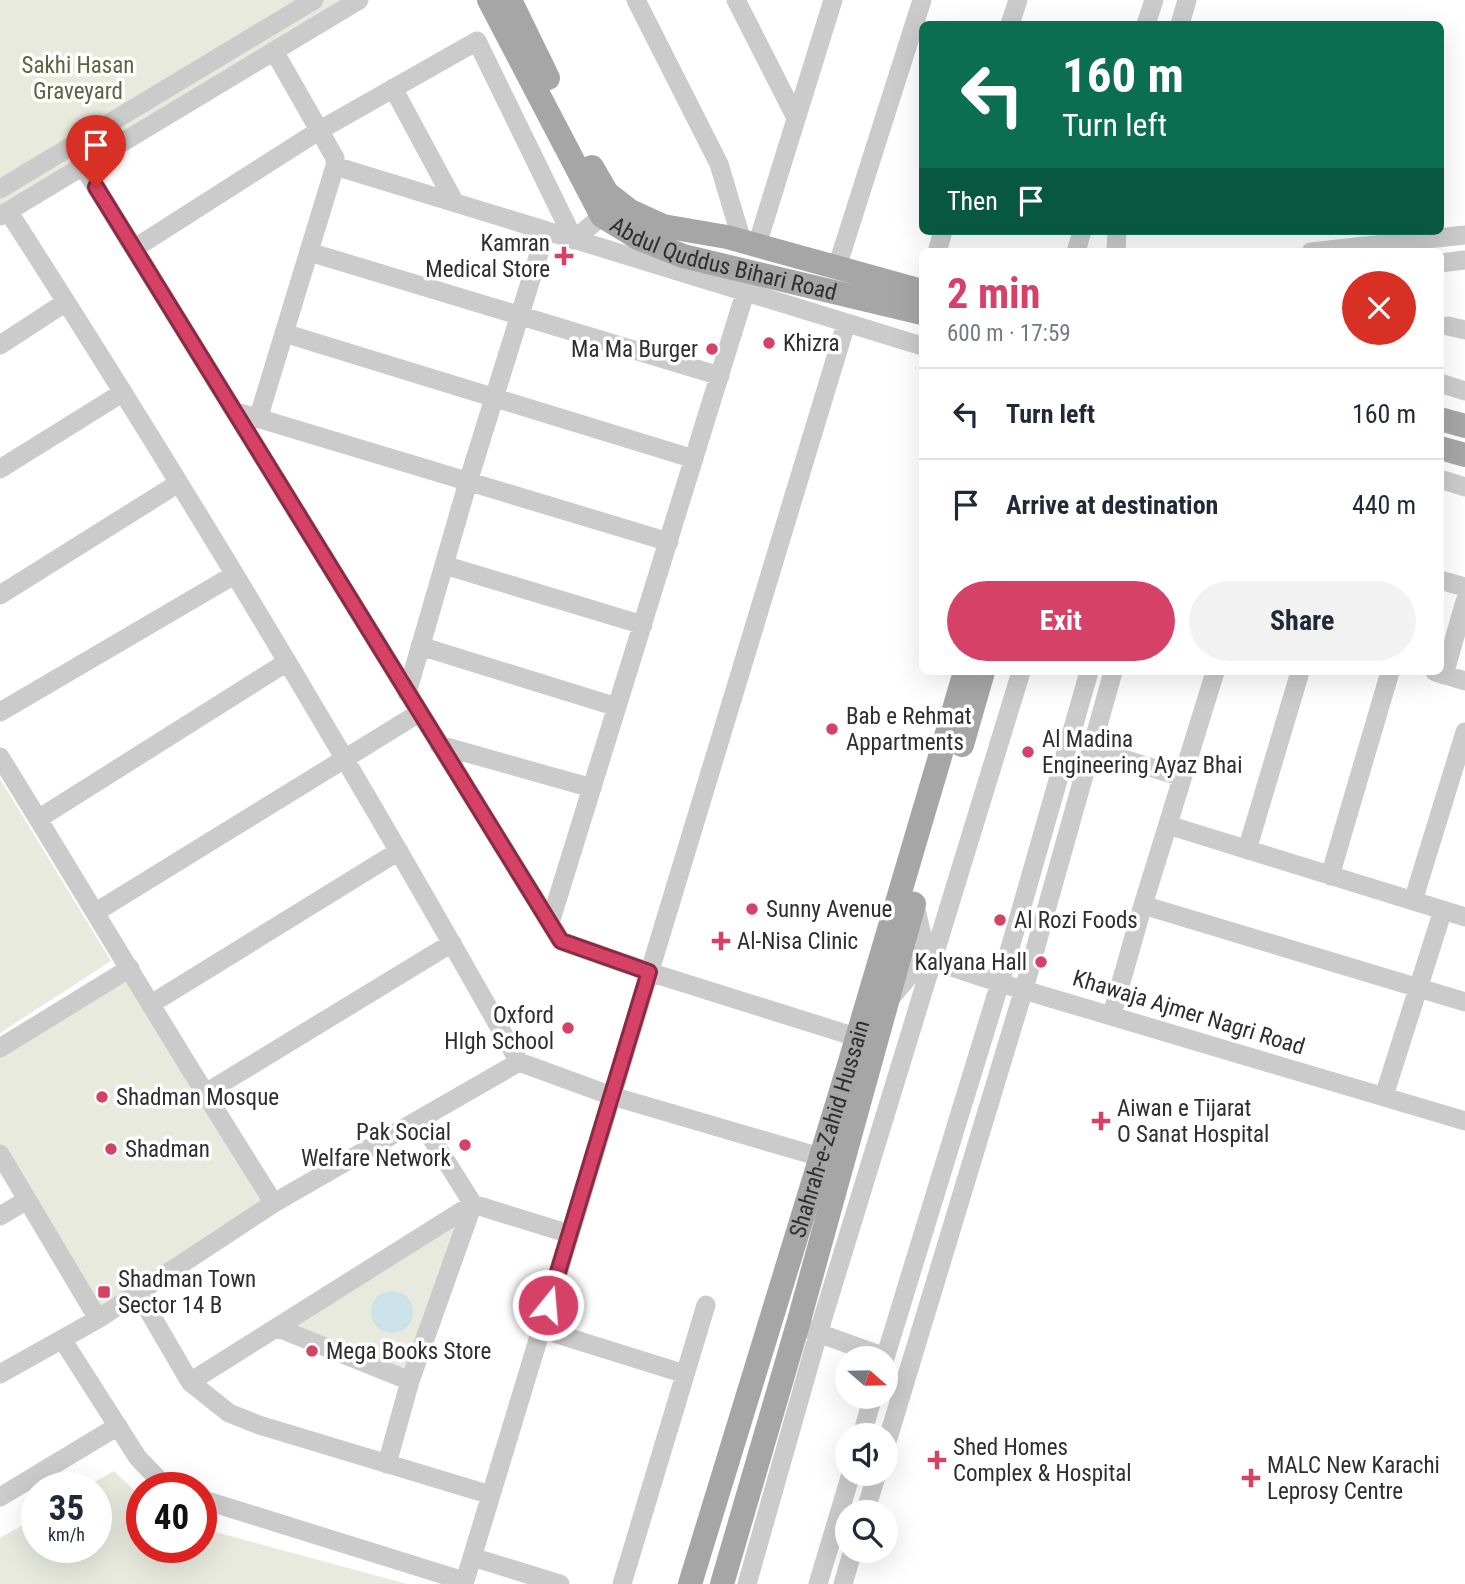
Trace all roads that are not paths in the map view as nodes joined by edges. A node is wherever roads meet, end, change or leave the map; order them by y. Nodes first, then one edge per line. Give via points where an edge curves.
1 (313, 0) edge
2 (359, 0) edge
3 (489, 0) edge
4 (510, 0) edge
5 (636, 0) edge
6 (736, 0) edge
7 (833, 0) edge
8 (922, 0) edge
9 (1018, 0) edge
10 (1154, 0) edge
11 (1187, 0) edge
12 (1011, 21) edge
13 (1147, 21) edge
14 (1181, 21) edge
15 (274, 51) junction
16 (393, 88) junction
17 (796, 118) junction
18 (320, 130) junction
19 (83, 166) junction
20 (335, 166) junction
21 (0, 189) edge
22 (455, 203) junction
23 (610, 209) junction
24 (4, 214) edge
25 (546, 231) junction
26 (1465, 234) edge
27 (573, 240) junction
28 (749, 243) junction
29 (135, 248) junction
30 (1345, 248) edge
31 (309, 252) junction
32 (1465, 260) edge
33 (1444, 263) edge
34 (837, 267) junction
35 (919, 290) edge
36 (745, 293) junction
37 (66, 302) junction
38 (919, 312) edge
39 (519, 316) junction
40 (846, 324) junction
41 (284, 332) junction
42 (0, 345) edge
43 (919, 345) edge
44 (720, 376) junction
45 (1444, 384) edge
46 (1465, 391) edge
47 (122, 393) junction
48 (495, 396) junction
49 (234, 411) junction
50 (258, 419) junction
51 (1444, 420) edge
52 (1465, 426) edge
53 (1444, 449) edge
54 (1465, 455) edge
55 (694, 458) junction
56 (0, 469) edge
57 (1444, 481) edge
58 (468, 482) junction
59 (177, 484) junction
60 (1465, 487) edge
61 (669, 542) junction
62 (444, 565) junction
63 (234, 575) junction
64 (1444, 581) edge
65 (1465, 587) edge
66 (0, 596) edge
67 (1465, 601) edge
68 (643, 625) junction
69 (420, 646) junction
70 (1444, 661) edge
71 (287, 662) junction
72 (1444, 674) edge
73 (964, 675) edge
74 (983, 675) edge
75 (1020, 675) edge
76 (1089, 675) edge
77 (1112, 675) edge
78 (1214, 675) edge
79 (1299, 675) edge
80 (1389, 675) edge
81 (1465, 681) edge
82 (407, 693) junction
83 (617, 708) junction
84 (0, 712) edge
85 (419, 713) junction
86 (1465, 732) edge
87 (439, 745) junction
88 (1091, 750) junction
89 (0, 757) edge
90 (346, 758) junction
91 (1182, 777) junction
92 (592, 788) junction
93 (38, 819) junction
94 (1168, 825) junction
95 (1247, 850) junction
96 (399, 851) junction
97 (907, 868) junction
98 (1331, 876) junction
99 (1413, 901) junction
100 (914, 903) junction
101 (1143, 905) junction
102 (1443, 910) junction
103 (96, 912) junction
104 (1465, 917) edge
105 (550, 923) junction
106 (452, 943) junction
107 (900, 950) junction
108 (933, 960) junction
109 (130, 968) junction
110 (649, 972) junction
111 (1000, 983) junction
112 (1418, 988) junction
113 (1024, 989) junction
114 (1465, 1002) edge
115 (151, 1004) junction
116 (886, 1004) junction
117 (1112, 1014) junction
118 (856, 1037) junction
119 (0, 1048) edge
120 (519, 1062) junction
121 (849, 1065) junction
122 (204, 1094) junction
123 (612, 1096) junction
124 (1384, 1096) junction
125 (420, 1120) junction
126 (1465, 1121) edge
127 (0, 1154) edge
128 (820, 1157) junction
129 (27, 1200) junction
130 (274, 1203) junction
131 (473, 1204) junction
132 (0, 1216) edge
133 (570, 1234) junction
134 (137, 1291) junction
135 (706, 1305) dead end
136 (98, 1319) junction
137 (278, 1328) junction
138 (541, 1329) junction
139 (808, 1329) junction
140 (62, 1339) junction
141 (855, 1346) edge
142 (888, 1346) edge
143 (0, 1374) edge
144 (685, 1374) junction
145 (410, 1381) junction
146 (190, 1382) junction
147 (893, 1423) edge
148 (118, 1426) junction
149 (387, 1464) junction
150 (152, 1472) edge
151 (847, 1486) edge
152 (491, 1495) junction
153 (0, 1497) edge
154 (217, 1504) edge
155 (472, 1558) junction
156 (849, 1563) edge
157 (734, 1581) edge
158 (464, 1583) edge
159 (554, 1583) edge
160 (622, 1584) edge
161 (690, 1584) edge
162 (818, 1584) edge
163 (843, 1584) edge

1 - 21 street
2 - 15 street
3 - 23 main road, Abdul Quddus Bihari Road
4 - 23 main road, Abdul Quddus Bihari Road via 607,193
5 - 28 street via 719,164
6 - 17 street
7 - 17 street
8 - 34 street
9 - 12 street
10 - 13 street
11 - 14 street
15 - 18 street
15 - 19 street
16 - 18 street
16 - 22 street
16 - 27 street via 477,41
17 - 28 street
18 - 20 street
18 - 29 street
19 - 24 street
19 - 29 street
20 - 22 street
20 - 31 street
22 - 25 street
23 - 27 street
23 - 28 main road, Abdul Quddus Bihari Road via 630,211 663,226
23 - 38 main road, Abdul Quddus Bihari Road via 638,238 683,256
24 - 37 street
25 - 27 street
25 - 39 street
26 - 30 street
27 - 36 street
28 - 34 main road, Abdul Quddus Bihari Road
29 - 49 street
31 - 39 street
31 - 41 street
32 - 33 street
34 - 35 main road, Abdul Quddus Bihari Road
36 - 40 street
36 - 44 street
37 - 42 street
37 - 47 street
39 - 44 street
39 - 48 street
40 - 43 street
40 - 110 street
41 - 48 street
41 - 50 street
44 - 55 street
45 - 46 street
47 - 56 street
47 - 59 street
48 - 55 street
48 - 58 street
49 - 50 street
49 - 82 street
50 - 58 street
51 - 52 main road
53 - 54 main road
55 - 61 street
57 - 60 street
58 - 61 street
58 - 62 street
59 - 63 street
59 - 66 street
61 - 68 street
62 - 68 street
62 - 69 street
63 - 71 street
63 - 84 street
64 - 65 street
67 - 70 street
68 - 83 street
69 - 82 street
69 - 83 street
71 - 90 street
71 - 93 street
72 - 81 street
73 - 97 main road, Shahrah-e-Zahid Hussain
74 - 100 main road, Shahrah-e-Zahid Hussain
75 - 108 street
76 - 111 street
77 - 88 street
78 - 91 street
79 - 95 street
80 - 98 street
82 - 85 street
83 - 92 street
85 - 87 street
85 - 90 street
86 - 99 street
87 - 92 street
87 - 105 street
88 - 91 street
88 - 113 street
89 - 93 street
90 - 96 street
90 - 103 street
91 - 94 street
92 - 105 street
93 - 103 street
94 - 95 street
94 - 101 street
95 - 98 street
96 - 106 street
96 - 115 street
97 - 100 street
97 - 118 main road, Shahrah-e-Zahid Hussain
98 - 99 street
99 - 102 street
100 - 107 main road, Shahrah-e-Zahid Hussain
100 - 108 street
101 - 112 street
101 - 117 street
102 - 104 street
102 - 112 street
103 - 109 street
105 - 110 street via 561,941
106 - 120 street
106 - 122 street
107 - 108 street, Khawaja Ajmer Nagri Road
107 - 116 main road, Shahrah-e-Zahid Hussain
108 - 111 street, Khawaja Ajmer Nagri Road
108 - 116 street via 909,975
108 - 139 street
109 - 115 street
109 - 119 street
110 - 118 street
110 - 123 street
111 - 113 street, Khawaja Ajmer Nagri Road
111 - 142 street
112 - 114 street
112 - 124 street
113 - 117 street, Khawaja Ajmer Nagri Road
113 - 147 street
115 - 122 street
116 - 121 street
116 - 139 main road, Shahrah-e-Zahid Hussain
117 - 124 street, Khawaja Ajmer Nagri Road
118 - 121 main road, Shahrah-e-Zahid Hussain
120 - 123 street
120 - 125 street
121 - 128 main road, Shahrah-e-Zahid Hussain
122 - 130 street
123 - 128 street
123 - 133 street
124 - 126 street, Khawaja Ajmer Nagri Road
125 - 130 street
125 - 131 street
127 - 129 street
128 - 161 main road, Shahrah-e-Zahid Hussain
129 - 132 street
129 - 136 street
130 - 134 street
131 - 133 street
131 - 137 street
131 - 145 street
133 - 138 street
134 - 136 street
134 - 146 street
135 - 144 street
136 - 140 street
137 - 145 street
137 - 146 street
138 - 144 street
138 - 152 street
139 - 141 street
139 - 157 main road, Shahrah-e-Zahid Hussain
140 - 143 street
140 - 148 street
144 - 160 street
145 - 149 street
146 - 149 street via 229,1413
148 - 150 street
148 - 153 street
149 - 152 street
151 - 162 street
152 - 155 street
154 - 158 street
155 - 158 street
155 - 159 street
156 - 163 street

